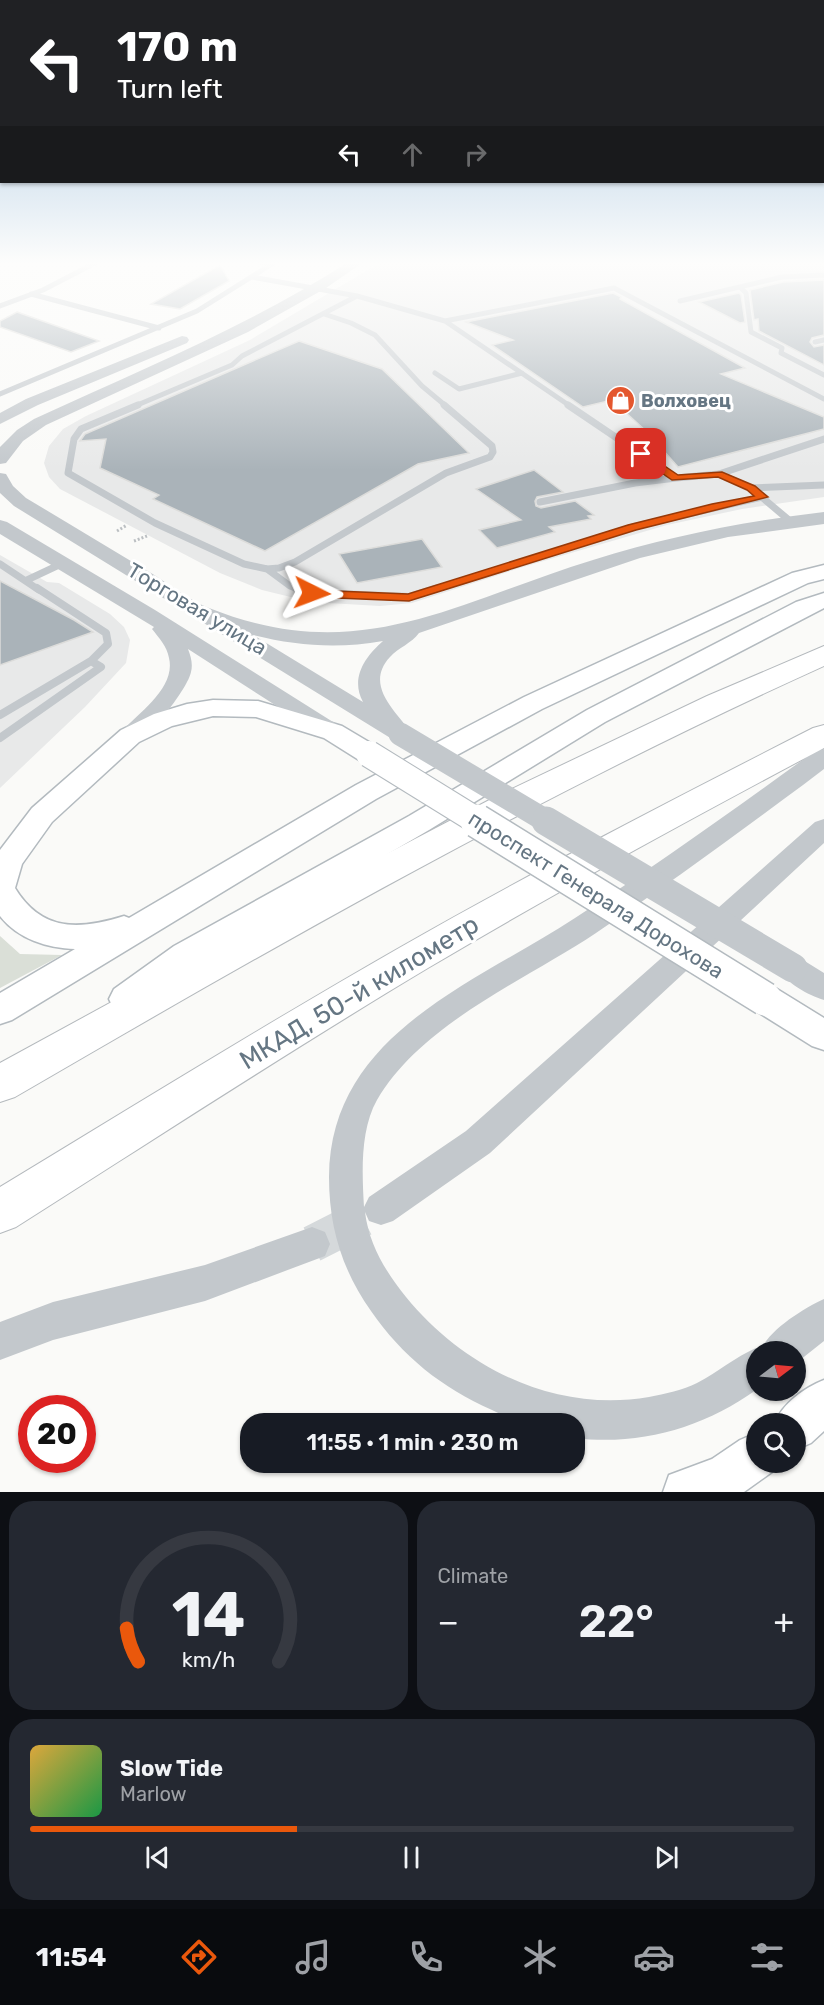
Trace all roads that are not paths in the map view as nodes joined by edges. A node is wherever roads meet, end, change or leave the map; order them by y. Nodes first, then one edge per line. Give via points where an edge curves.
1 (153, 331) edge
2 (207, 331) edge
3 (242, 331) edge
4 (292, 331) edge
5 (366, 331) edge
6 (460, 331) edge
7 (695, 331) edge
8 (751, 331) edge
9 (824, 340) edge
10 (815, 342) dead end
11 (435, 373) dead end
12 (522, 373) junction
13 (824, 375) edge
14 (0, 393) edge
15 (824, 399) edge
16 (0, 419) edge
17 (824, 439) edge
18 (0, 459) edge
19 (719, 474) junction
20 (0, 478) edge
21 (676, 478) junction
22 (824, 485) edge
23 (751, 488) junction
24 (762, 497) junction
25 (540, 502) dead end
26 (824, 518) edge
27 (790, 521) junction
28 (0, 526) edge
29 (0, 564) edge
30 (61, 564) junction
31 (824, 566) edge
32 (267, 569) junction
33 (812, 575) edge
34 (27, 580) junction
35 (824, 600) edge
36 (204, 613) junction
37 (148, 614) junction
38 (417, 627) junction
39 (824, 655) edge
40 (91, 661) junction
41 (0, 715) edge
42 (333, 732) junction
43 (400, 734) junction
44 (130, 735) junction
45 (824, 735) edge
46 (0, 738) edge
47 (369, 754) joint
48 (824, 757) edge
49 (42, 815) junction
50 (824, 828) edge
51 (0, 849) edge
52 (0, 889) edge
53 (170, 909) junction
54 (824, 986) edge
55 (765, 999) junction
56 (0, 1010) edge
57 (824, 1036) edge
58 (824, 1050) edge
59 (50, 1055) junction
60 (0, 1084) edge
61 (381, 1209) tunnel mouth
62 (0, 1212) edge
63 (312, 1244) tunnel mouth
64 (824, 1318) edge
65 (0, 1341) edge
66 (794, 1341) edge
67 (746, 1373) edge
68 (746, 1463) edge
69 (686, 1492) edge

1 - 14 lane
2 - 16 street via 32,402
3 - 18 street via 40,422 22,433
4 - 32 lane via 232,365 81,429 74,439 68,473 155,523 244,564
5 - 32 lane via 375,335 422,386 492,446 493,452 482,461 446,473 295,562
6 - 12 lane
7 - 15 lane
8 - 13 lane via 782,348 781,353
9 - 10 lane
11 - 12 lane via 459,389
12 - 21 lane
17 - 19 lane
19 - 21 lane
19 - 23 lane
20 - 36 street, Торговая улица via 20,502
21 - 25 lane
22 - 23 lane
23 - 24 lane
24 - 27 lane
24 - 32 lane via 632,527 409,597 312,593 290,586
26 - 27 street
27 - 38 street via 640,552
28 - 30 street, Торговая улица
29 - 34 lane
30 - 34 lane
30 - 37 street, Торговая улица
31 - 33 street
33 - 53 main road via 533,703 366,792
34 - 40 lane via 106,633 108,644
35 - 59 main road via 596,716 419,823 186,955
36 - 38 street via 270,635 299,638 347,639
36 - 43 street, Торговая улица
37 - 42 street, Торговая улица
37 - 44 street via 175,640 182,661 181,675 172,692
38 - 43 street via 387,645 373,661 369,674 370,692 380,712
39 - 59 highway via 509,804 346,889
40 - 41 lane
40 - 46 lane via 101,667
42 - 44 main road via 258,709 238,707 187,711
42 - 47 main road, Торговая улица
43 - 54 street, проспект Генерала Дорохова, bridge
44 - 49 main road
45 - 62 highway, МКАД, 50-й километр via 578,865 413,959
47 - 55 main road, проспект Генерала Дорохова, bridge
48 - 67 street via 584,927 426,1025 370,1084 354,1116 346,1159 345,1206 355,1246 370,1278 395,1313 435,1355 482,1385 535,1408 591,1420 649,1417 705,1399
49 - 51 street
49 - 52 main road via 8,861
50 - 61 street via 478,1142
52 - 53 main road via 11,909 26,923 51,934 79,937 116,932
53 - 56 main road
55 - 57 main road, проспект Генерала Дорохова
55 - 58 street
59 - 60 highway
63 - 65 street via 205,1284 53,1321
64 - 66 street
68 - 69 main road via 726,1477

